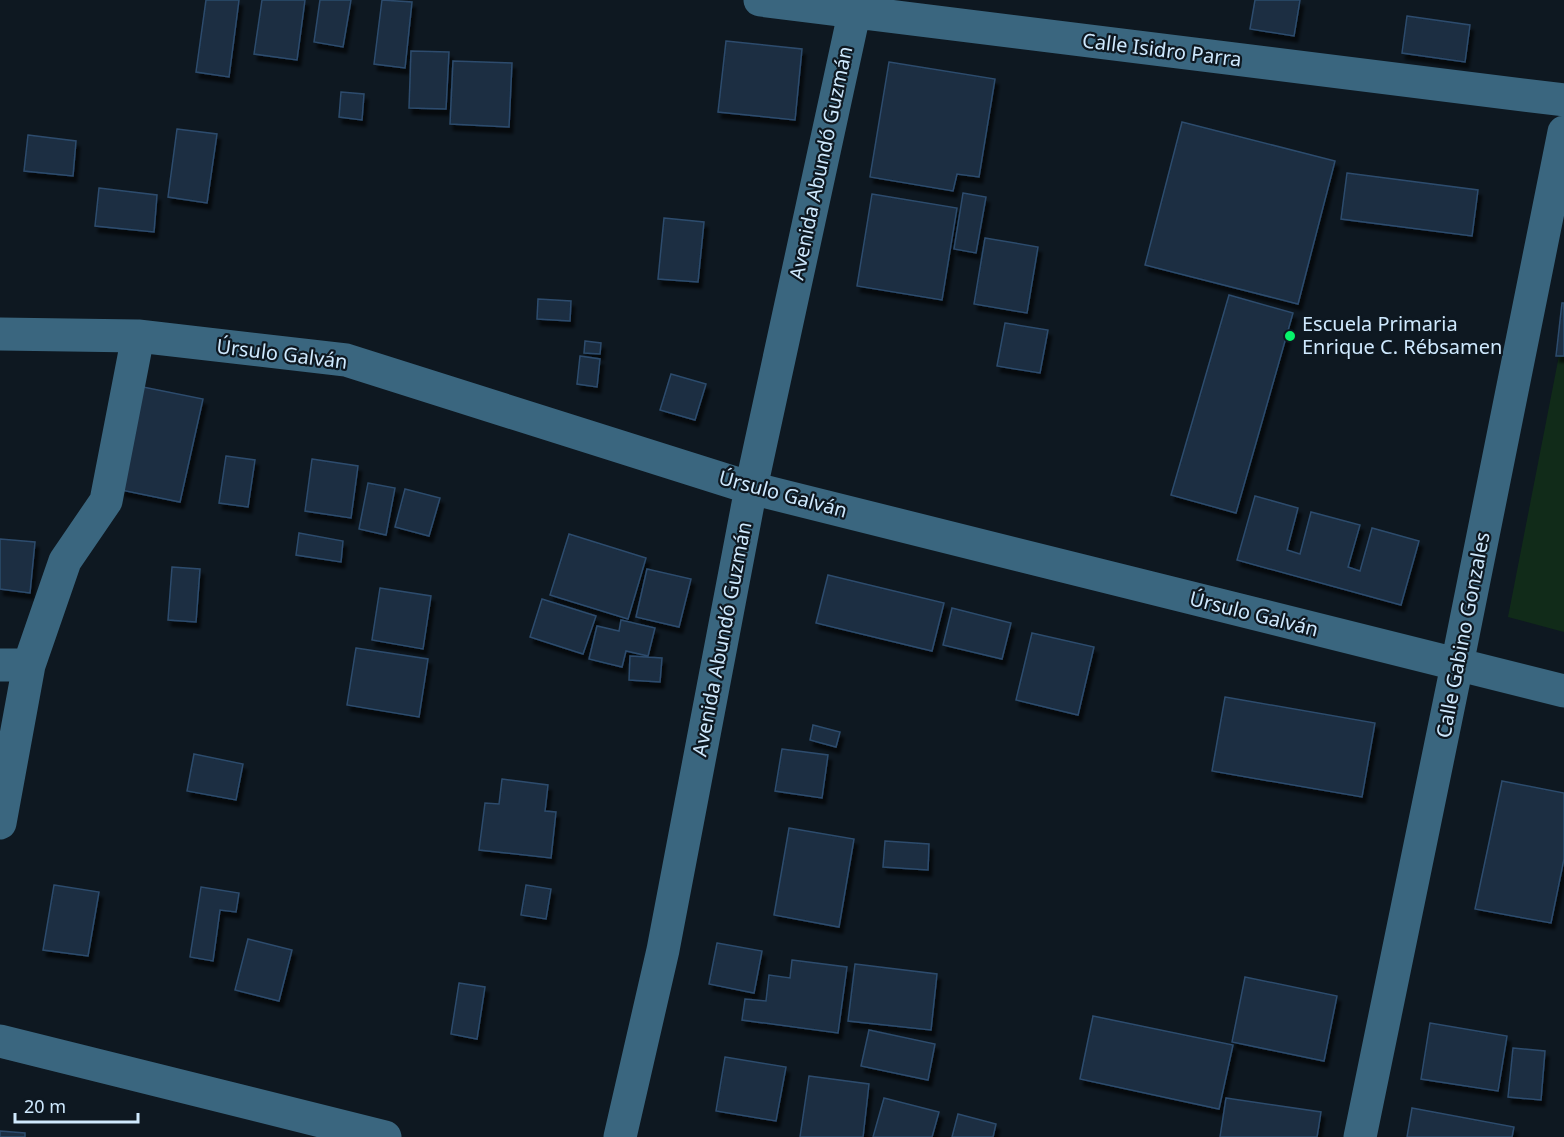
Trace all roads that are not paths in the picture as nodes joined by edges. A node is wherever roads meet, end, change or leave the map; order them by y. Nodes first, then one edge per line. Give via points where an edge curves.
1 (760, 0) edge
2 (856, 6) edge
3 (1564, 100) edge
4 (1564, 132) edge
5 (0, 334) edge
6 (138, 336) junction
7 (751, 488) junction
8 (15, 665) edge
9 (1457, 665) junction
10 (1564, 691) edge
11 (0, 823) edge
12 (0, 1041) edge
13 (385, 1137) edge
14 (620, 1137) edge
15 (1360, 1137) edge

1 - 2 street, Calle Isidro Parra
2 - 3 street, Calle Isidro Parra
2 - 7 street, Avenida Abundó Guzmán
4 - 9 street, Calle Gabino Gonzales
5 - 6 street, Úrsulo Galván
6 - 7 street, Úrsulo Galván via 346,360
6 - 8 street via 106,501 65,561
7 - 9 street, Úrsulo Galván
7 - 14 street, Avenida Abundó Guzmán via 663,950
8 - 11 street
9 - 10 street, Úrsulo Galván
9 - 15 street, Calle Gabino Gonzales
12 - 13 street

